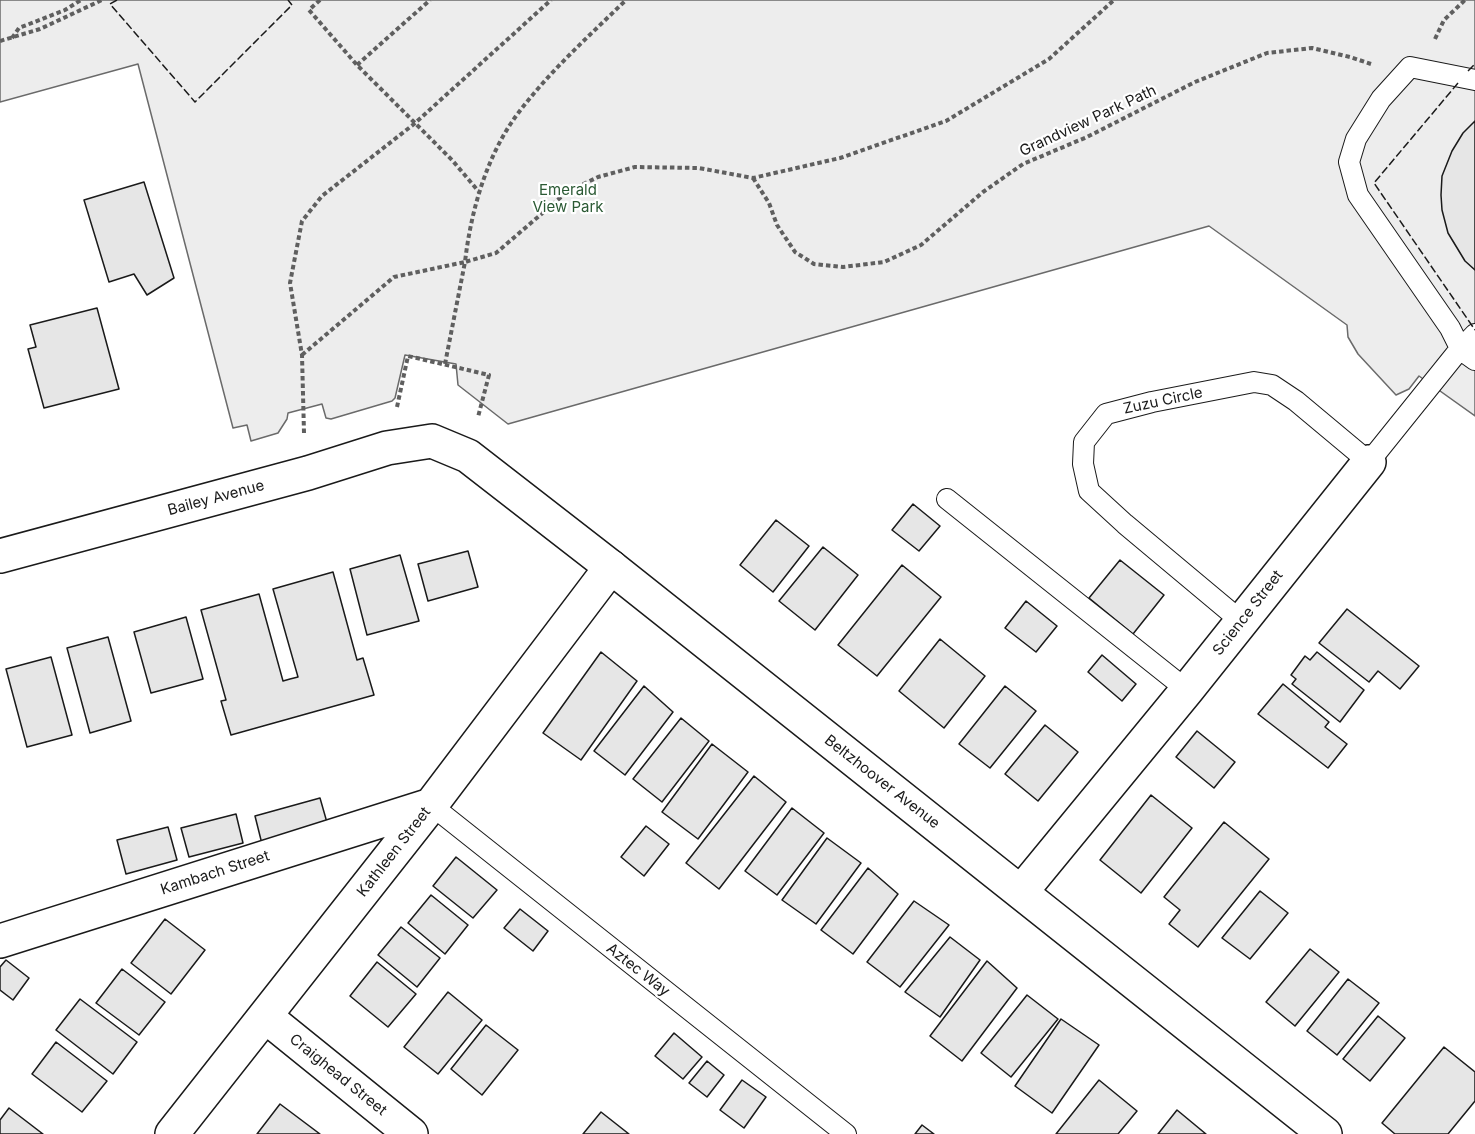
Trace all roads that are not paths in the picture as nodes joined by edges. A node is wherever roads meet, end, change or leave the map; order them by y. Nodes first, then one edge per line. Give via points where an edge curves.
1 (1475, 80) edge
2 (1475, 334) edge
3 (1468, 355) edge
4 (432, 441) joint
5 (1369, 462) junction
6 (947, 499) dead end
7 (0, 556) edge
8 (611, 567) junction
9 (1241, 621) junction
10 (1187, 690) junction
11 (431, 805) junction
12 (1021, 892) junction
13 (0, 941) edge
14 (265, 1016) junction
15 (172, 1134) edge
16 (411, 1134) edge
17 (846, 1134) edge
18 (1325, 1134) edge

1 - 3 lane via 1410,67 1381,99 1356,140 1349,162 1358,195
2 - 3 lane, Science Street
3 - 5 lane, Science Street
4 - 7 street, Bailey Avenue via 387,448
4 - 8 street, Beltzhoover Avenue via 468,456
5 - 9 street, Science Street
5 - 9 lane, Zuzu Circle via 1272,385 1254,382 1106,414 1084,442 1083,464 1089,491
6 - 10 lane
8 - 11 street, Kathleen Street
8 - 12 street, Beltzhoover Avenue
9 - 10 street, Science Street
10 - 12 street, Science Street
11 - 13 street, Kambach Street
11 - 14 street, Kathleen Street
11 - 17 lane, Aztec Way
12 - 18 street, Beltzhoover Avenue
14 - 15 street, Kathleen Street
14 - 16 street, Craighead Street

